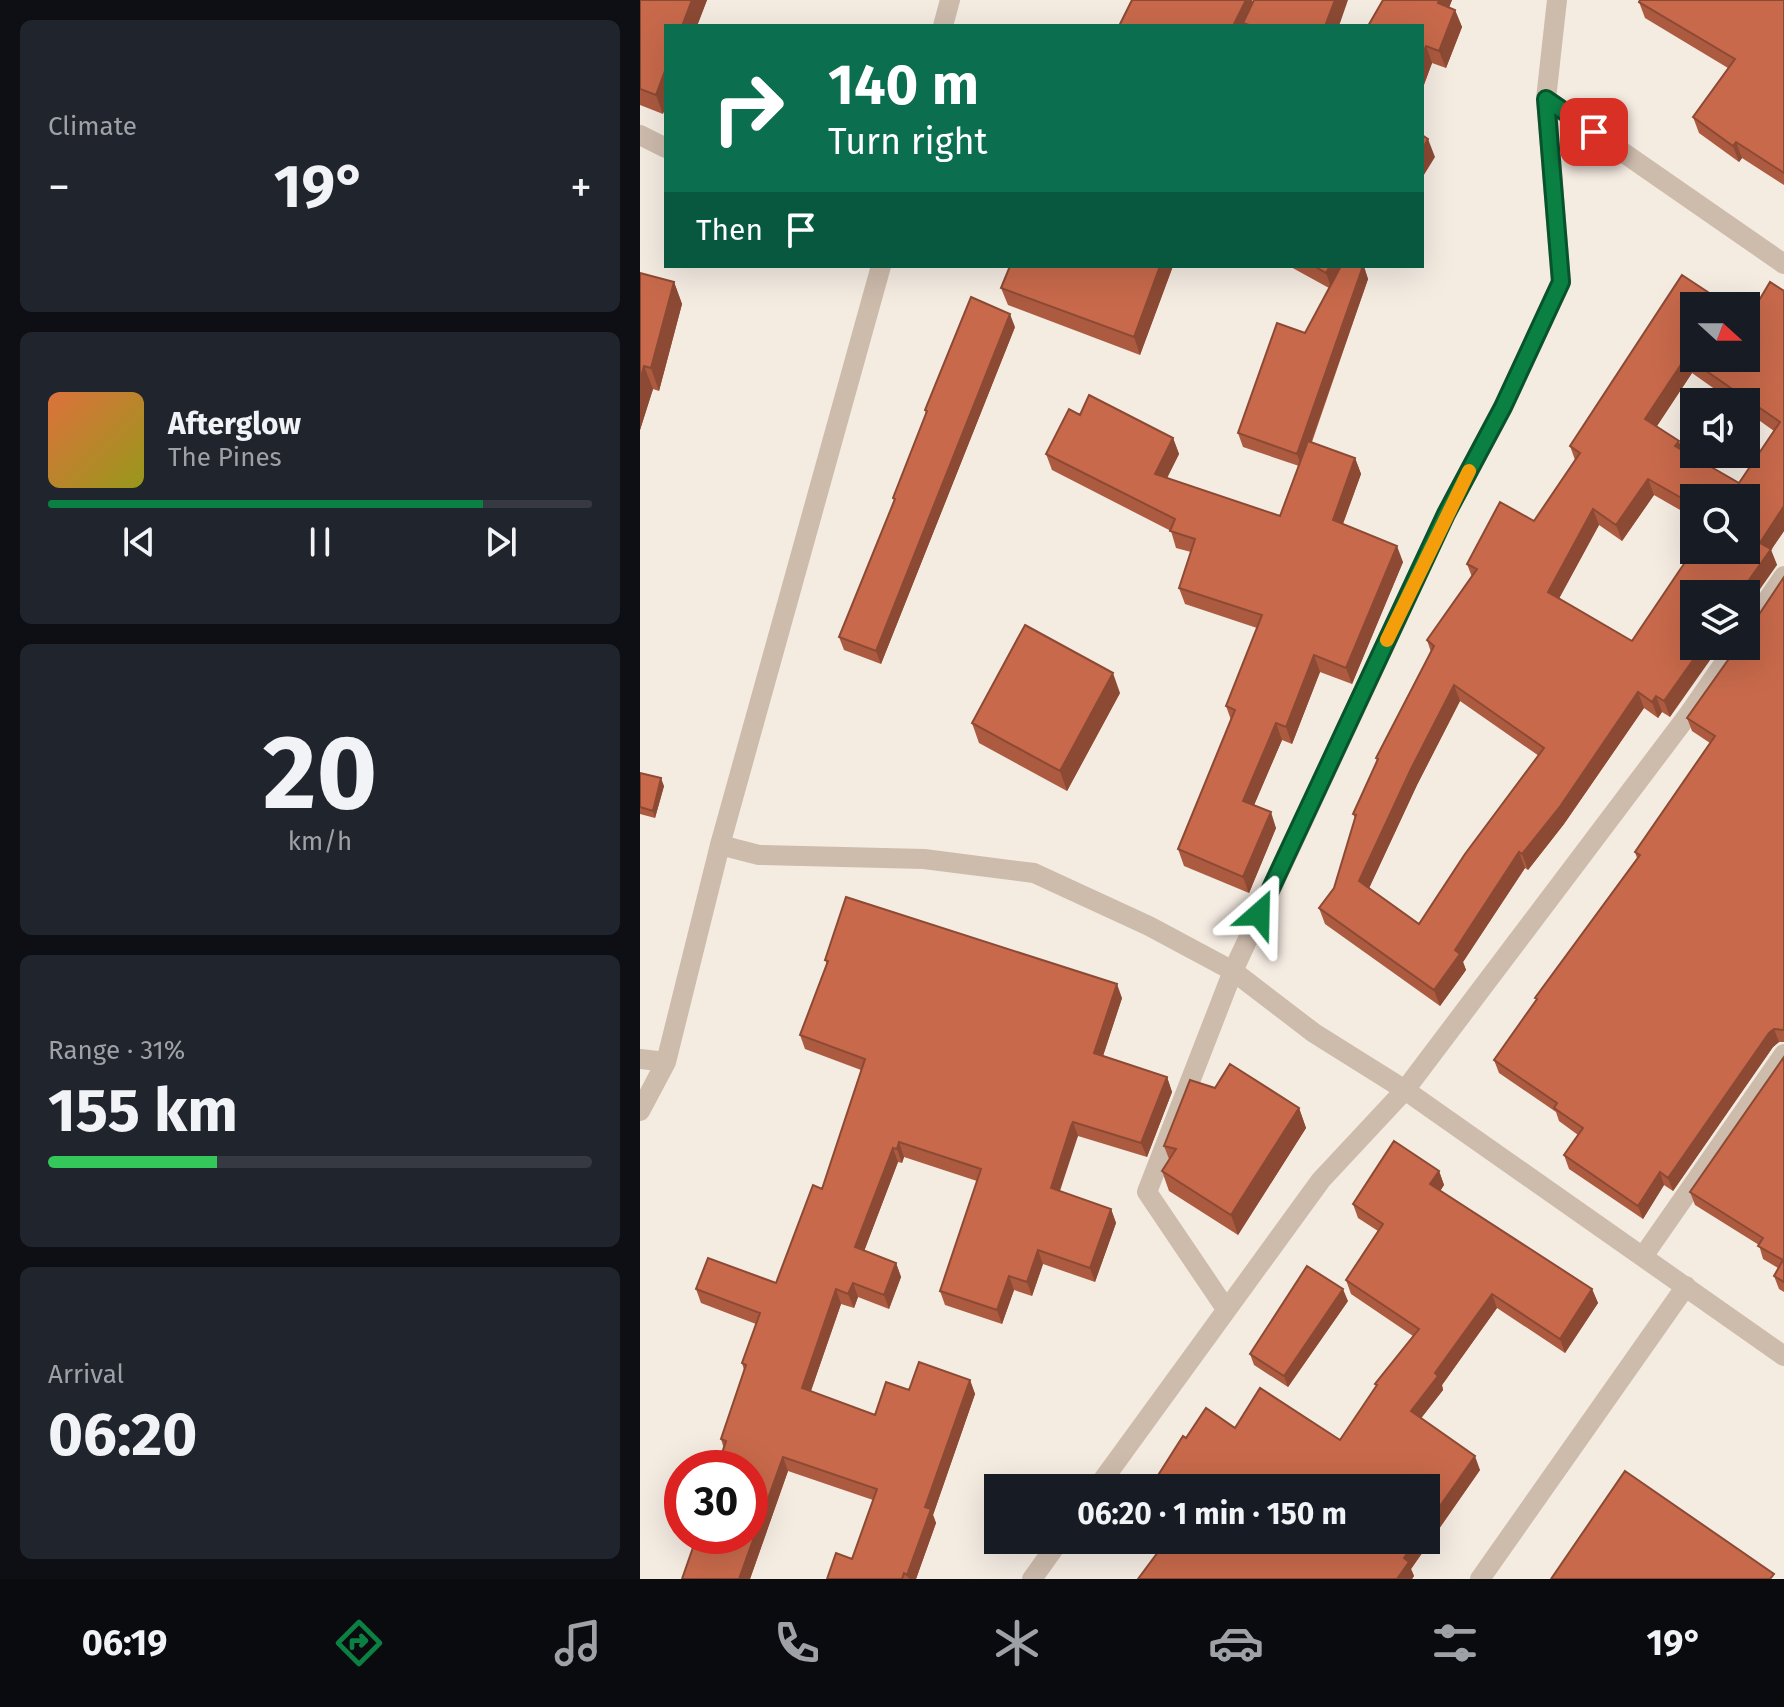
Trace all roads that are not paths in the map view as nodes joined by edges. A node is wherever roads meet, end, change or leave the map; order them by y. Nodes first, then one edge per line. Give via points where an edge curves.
1 (950, 0) edge
2 (1557, 0) edge
3 (944, 24) edge
4 (1546, 99) junction
5 (640, 135) edge
6 (664, 147) edge
7 (1784, 264) edge
8 (880, 268) edge
9 (1784, 576) edge
10 (1760, 611) edge
11 (1726, 660) edge
12 (720, 845) junction
13 (1233, 971) junction
14 (1784, 1054) edge
15 (640, 1059) edge
16 (666, 1062) junction
17 (1405, 1090) junction
18 (640, 1111) edge
19 (1644, 1255) junction
20 (1686, 1286) junction
21 (1226, 1309) junction
22 (1784, 1356) edge
23 (1107, 1474) edge
24 (1050, 1554) edge
25 (1032, 1579) edge
26 (1480, 1579) edge

1 - 3 street
2 - 4 street
4 - 7 street
4 - 13 street via 1561,282 1446,514
5 - 6 street
8 - 12 street
9 - 10 street
11 - 17 street
12 - 13 street via 759,855 924,859 1034,873
12 - 16 street
13 - 17 street via 1314,1033
13 - 21 street via 1147,1192
14 - 19 street
15 - 16 street
16 - 18 street
17 - 19 street
17 - 21 street via 1321,1180
19 - 20 street
20 - 22 street
20 - 26 street
21 - 23 street
24 - 25 street

